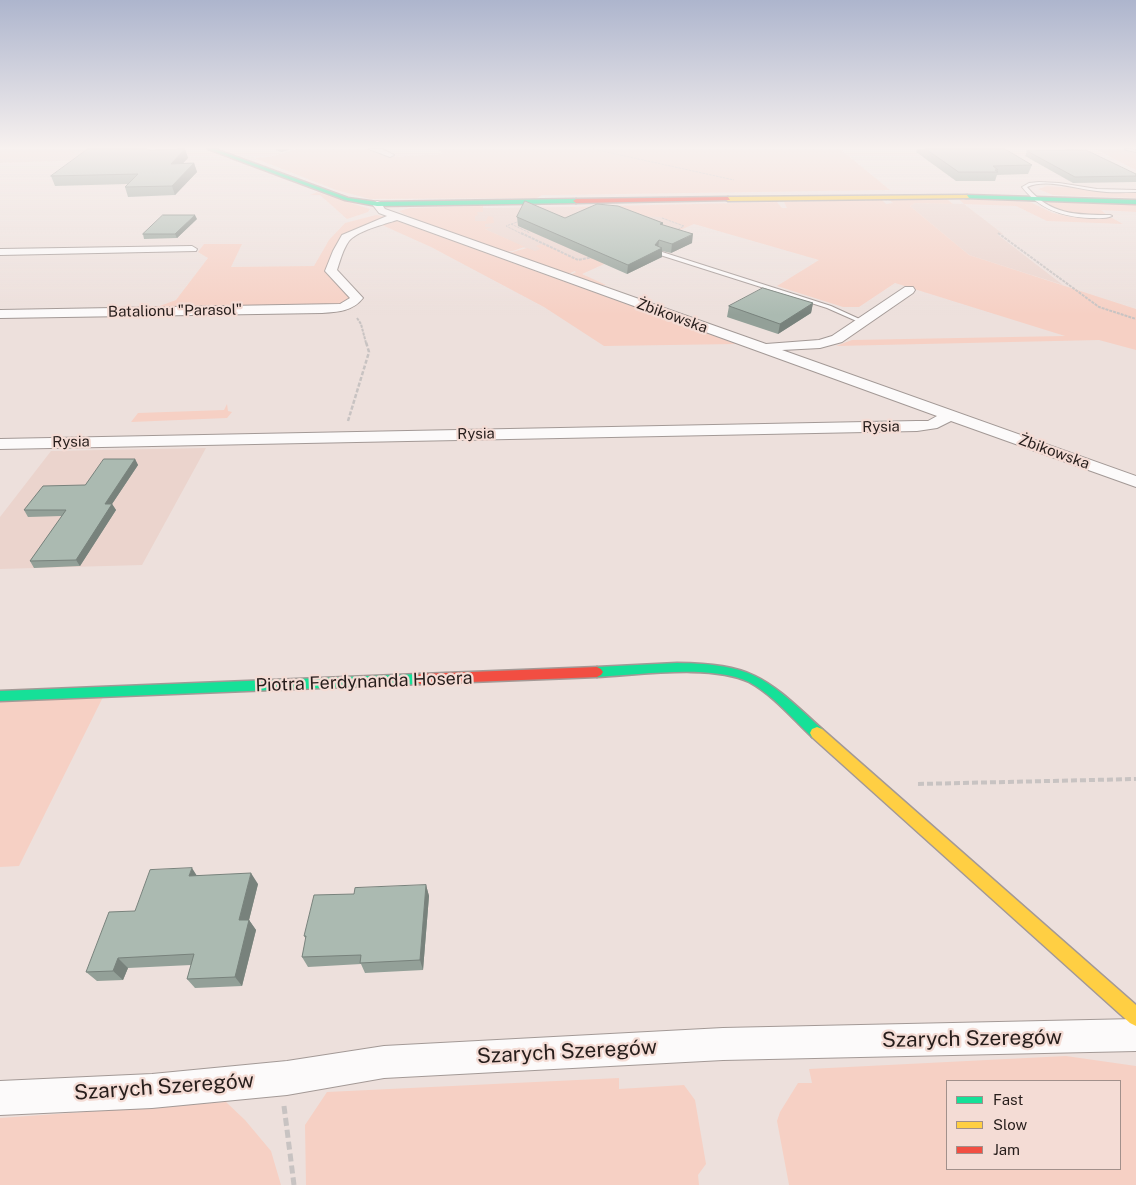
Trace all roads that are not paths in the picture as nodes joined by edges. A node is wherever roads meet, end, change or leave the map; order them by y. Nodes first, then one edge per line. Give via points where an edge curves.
1 (377, 204) edge
2 (1041, 204) edge
3 (398, 216) junction
4 (1110, 216) dead end
5 (192, 249) dead end
6 (0, 252) edge
7 (659, 253) edge
8 (909, 290) dead end
9 (0, 314) edge
10 (863, 322) junction
11 (820, 344) junction
12 (761, 347) junction
13 (806, 364) junction
14 (949, 415) junction
15 (0, 444) edge
16 (1136, 482) edge
17 (0, 696) edge
18 (1136, 1017) edge
19 (1136, 1035) edge
20 (0, 1098) edge

1 - 3 street, Żbikowska via 382,211
2 - 4 lane via 1058,213
3 - 9 street, Batalionu "Parasol" via 343,240 330,268 357,298 349,305 302,309
3 - 12 street, Żbikowska
5 - 6 street
7 - 10 lane via 828,307
8 - 10 street
10 - 11 street via 836,339
11 - 12 street
11 - 13 street via 810,351
12 - 13 street, Żbikowska
13 - 14 street, Żbikowska
14 - 15 street, Rysia via 925,426
14 - 16 street, Żbikowska
17 - 18 main road, Piotra Ferdynanda Hosera via 727,669 748,675 770,691
19 - 20 street, Szarych Szeregów via 659,1047 384,1062 287,1078 152,1091

